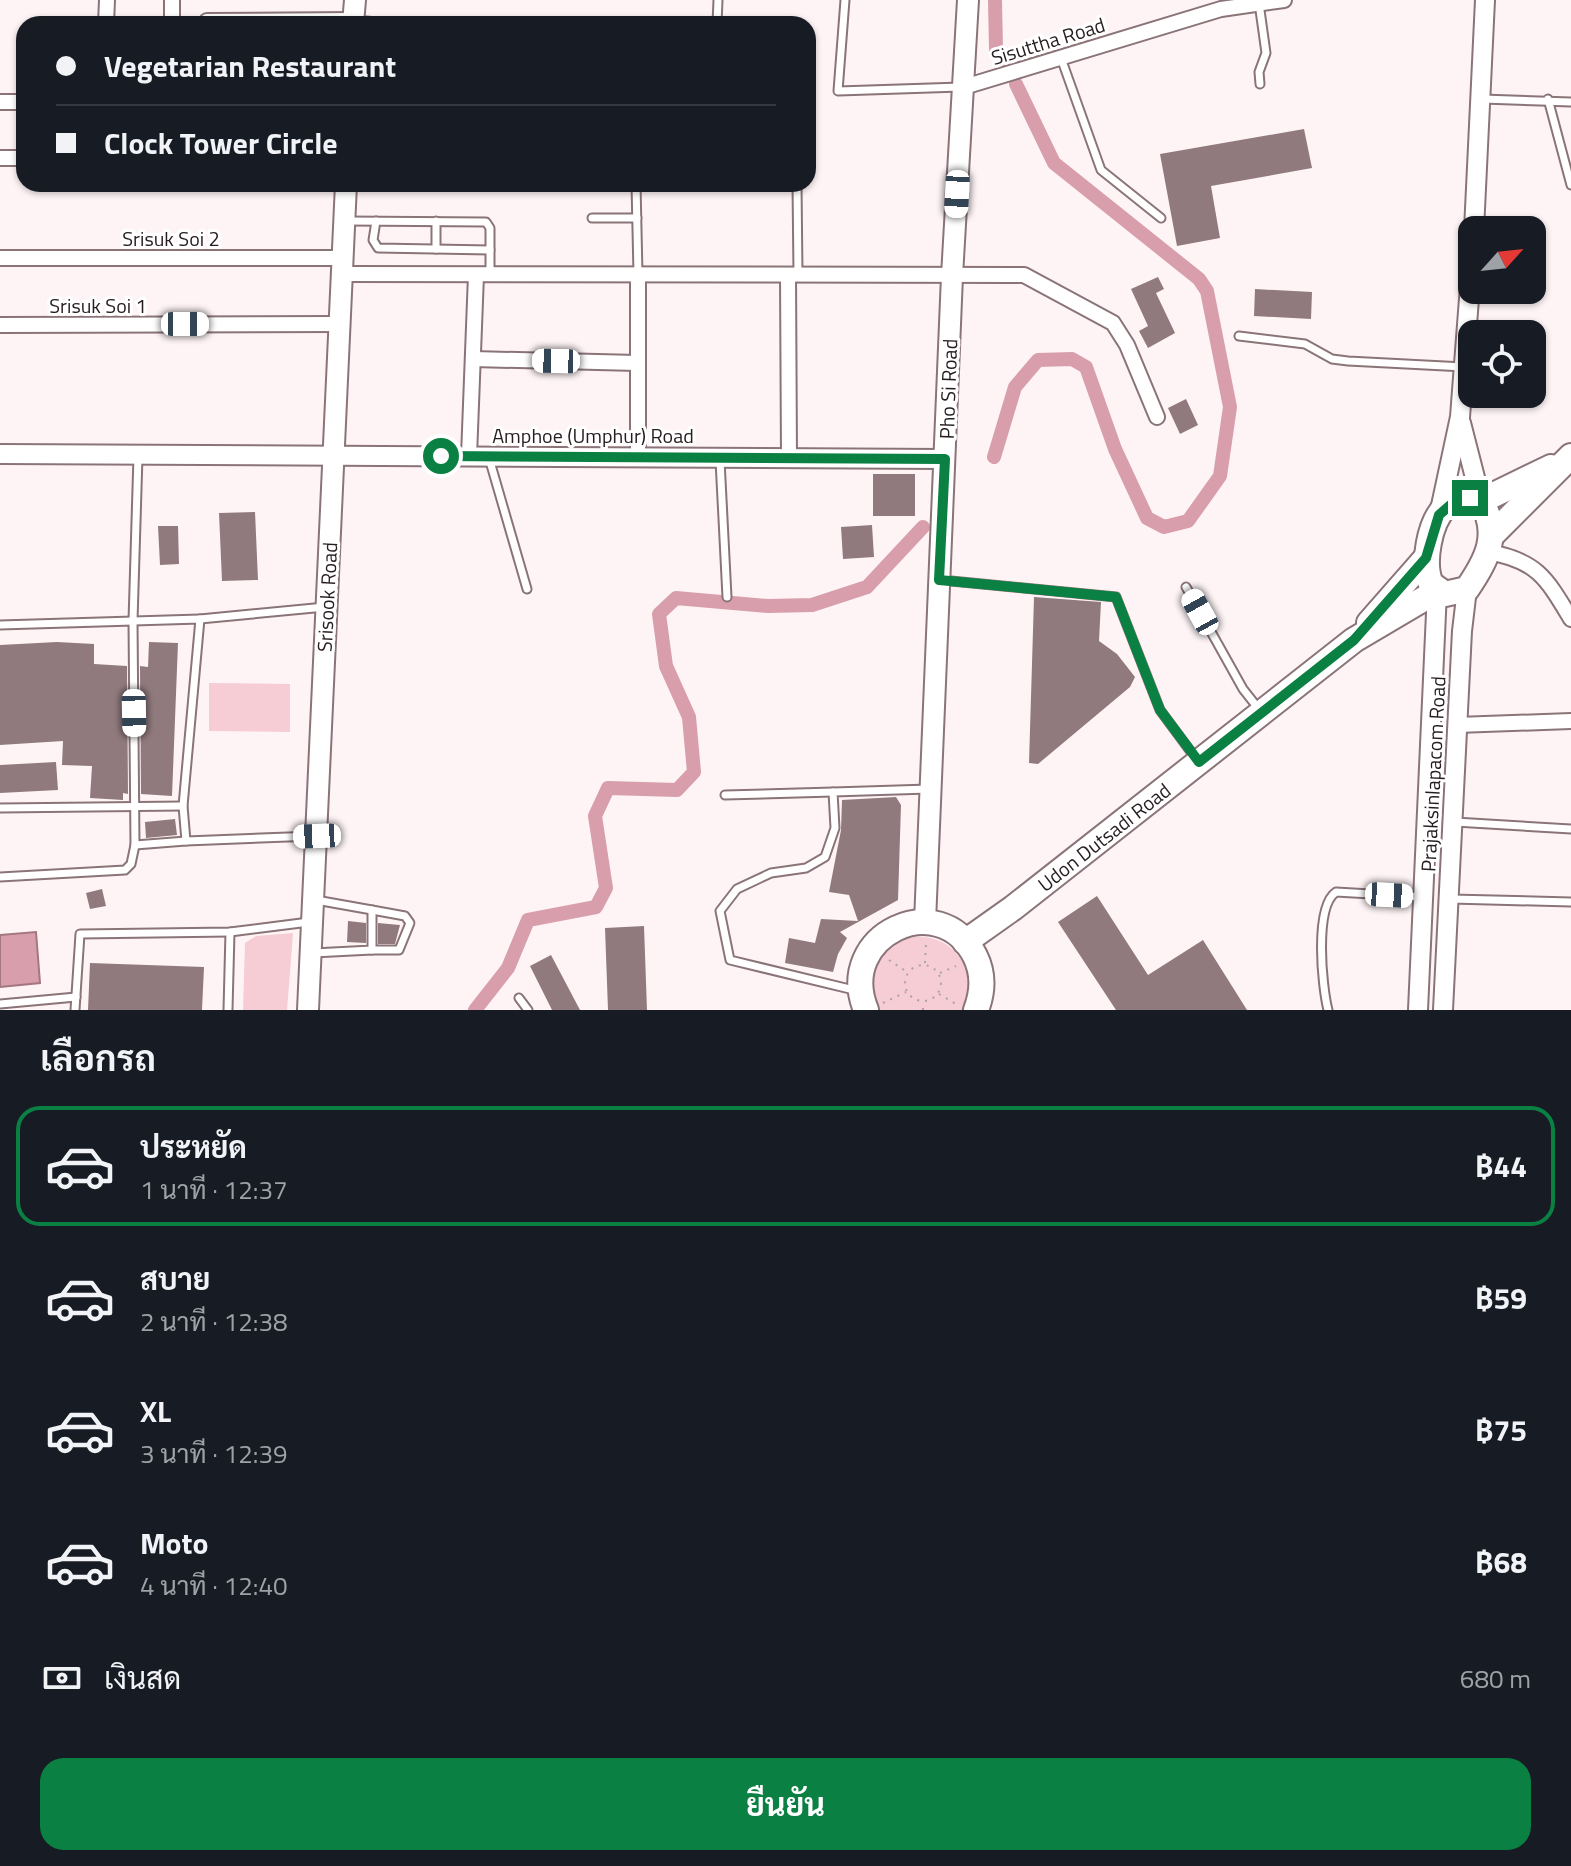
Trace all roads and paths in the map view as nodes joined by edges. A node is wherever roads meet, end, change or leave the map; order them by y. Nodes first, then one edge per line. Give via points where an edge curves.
1 (845, 0) edge
2 (968, 0) edge
3 (1284, 0) edge
4 (1485, 0) edge
5 (1259, 3) junction
6 (354, 15) edge
7 (330, 16) edge
8 (1061, 58) junction
9 (1260, 84) dead end
10 (964, 87) junction
11 (1480, 99) junction
12 (1548, 99) junction
13 (1571, 102) edge
14 (1571, 185) edge
15 (346, 192) edge
16 (636, 192) edge
17 (797, 192) edge
18 (1475, 216) edge
19 (592, 218) dead end
20 (637, 218) junction
21 (1161, 218) dead end
22 (345, 221) junction
23 (376, 221) junction
24 (436, 221) junction
25 (436, 249) junction
26 (490, 250) junction
27 (0, 258) edge
28 (342, 266) junction
29 (483, 275) junction
30 (638, 275) junction
31 (793, 276) junction
32 (952, 276) junction
33 (340, 324) junction
34 (0, 325) edge
35 (1239, 336) dead end
36 (473, 359) junction
37 (637, 363) junction
38 (1458, 367) edge
39 (1461, 408) edge
40 (1157, 417) dead end
41 (1460, 417) junction
42 (0, 454) edge
43 (138, 454) junction
44 (334, 455) junction
45 (469, 456) junction
46 (489, 456) junction
47 (1571, 456) edge
48 (638, 457) junction
49 (719, 457) junction
50 (789, 458) junction
51 (945, 459) junction
52 (1481, 501) junction
53 (1439, 515) junction
54 (1491, 543) junction
55 (1426, 558) junction
56 (939, 580) junction
57 (1186, 587) dead end
58 (527, 589) dead end
59 (1467, 589) junction
60 (1437, 591) junction
61 (727, 597) dead end
62 (327, 606) junction
63 (200, 619) junction
64 (1571, 619) edge
65 (133, 621) junction
66 (0, 625) edge
67 (1354, 640) junction
68 (1262, 713) junction
69 (1571, 721) edge
70 (1431, 722) junction
71 (1457, 725) junction
72 (1199, 762) junction
73 (929, 789) junction
74 (833, 792) junction
75 (725, 795) dead end
76 (136, 805) junction
77 (183, 806) junction
78 (0, 808) edge
79 (1452, 822) junction
80 (1571, 829) edge
81 (317, 836) junction
82 (186, 841) junction
83 (135, 845) junction
84 (0, 877) edge
85 (1423, 897) junction
86 (1449, 899) junction
87 (314, 900) junction
88 (1571, 902) edge
89 (372, 910) junction
90 (313, 922) junction
91 (926, 922) junction
92 (230, 932) junction
93 (965, 942) junction
94 (871, 948) junction
95 (372, 950) junction
96 (311, 953) junction
97 (925, 965) junction
98 (908, 972) junction
99 (907, 992) junction
100 (938, 993) junction
101 (76, 997) junction
102 (519, 998) dead end
103 (923, 1001) junction
104 (865, 1003) edge
105 (0, 1004) edge
106 (977, 1004) edge
107 (75, 1010) edge
108 (228, 1010) edge
109 (308, 1010) edge
110 (528, 1010) edge
111 (923, 1010) edge
112 (1328, 1010) edge
113 (1418, 1010) edge
114 (1443, 1010) edge

1 - 10 lane via 838,91
2 - 10 main road, Pho Si Road
3 - 5 street, Sisuttha Road
4 - 11 street
5 - 8 street, Sisuttha Road via 1221,9
5 - 9 lane via 1266,53
6 - 7 street
8 - 10 street, Sisuttha Road
8 - 21 lane via 1101,170
10 - 32 main road, Pho Si Road
11 - 12 lane
11 - 18 street
12 - 13 lane
12 - 14 lane
15 - 22 main road, Srisook Road
16 - 20 lane
17 - 31 lane
19 - 20 lane
20 - 30 lane
22 - 23 lane
22 - 28 main road, Srisook Road
23 - 24 lane
23 - 25 lane via 373,240 378,248
24 - 25 lane
24 - 26 lane via 486,222
25 - 26 lane
26 - 29 lane
27 - 28 street, Srisuk Soi 2
28 - 29 street, Srisuk Soi 2
28 - 33 main road, Srisook Road
29 - 30 street, Srisuk Soi 2
29 - 36 street
30 - 31 street, Srisuk Soi 2
30 - 37 street
31 - 32 street, Srisuk Soi 2
31 - 50 street
32 - 40 street, Srisuk Soi 2 via 1024,275 1103,315 1127,345
32 - 51 main road, Pho Si Road
33 - 34 street, Srisuk Soi 1
33 - 44 main road, Srisook Road
35 - 38 lane via 1305,344 1332,359
36 - 37 street
36 - 45 street
37 - 48 street
39 - 41 street
41 - 52 street
41 - 53 street
42 - 43 street, Amphoe (Umphur) Road
43 - 44 street, Amphoe (Umphur) Road
43 - 65 lane
44 - 45 street, Amphoe (Umphur) Road
44 - 62 main road, Srisook Road
45 - 46 street, Amphoe (Umphur) Road
46 - 48 street, Amphoe (Umphur) Road
46 - 58 lane
47 - 52 main road
47 - 54 main road
48 - 49 street, Amphoe (Umphur) Road
49 - 50 street, Amphoe (Umphur) Road
49 - 61 lane
50 - 51 street, Amphoe (Umphur) Road
51 - 56 main road, Pho Si Road
52 - 53 main road via 1455,501
52 - 54 main road via 1490,515
53 - 55 main road
54 - 59 main road
54 - 64 street via 1542,574
55 - 60 main road via 1427,575
55 - 67 main road, Udon Dutsadi Road
56 - 72 lane via 1116,597 1160,710
56 - 73 main road, Pho Si Road
57 - 68 lane
59 - 60 main road via 1453,595
59 - 71 street, Prajaksinlapacom Road
60 - 67 main road, Udon Dutsadi Road
60 - 70 street, Prajaksinlapacom Road
62 - 63 lane
62 - 81 main road, Srisook Road
63 - 65 lane
63 - 77 lane
65 - 66 lane
65 - 76 lane
67 - 68 main road, Udon Dutsadi Road
68 - 72 main road, Udon Dutsadi Road
69 - 71 street
70 - 71 street
70 - 85 street, Prajaksinlapacom Road
71 - 79 street, Prajaksinlapacom Road
72 - 93 main road, Udon Dutsadi Road
73 - 74 lane
73 - 91 main road, Pho Si Road
74 - 75 lane
74 - 104 lane via 835,828 825,857 737,889 720,911 730,960
76 - 77 lane
76 - 78 lane
76 - 83 lane
77 - 82 lane
79 - 80 lane
79 - 86 street, Prajaksinlapacom Road
81 - 82 lane
81 - 87 main road, Srisook Road
82 - 83 lane
83 - 84 lane via 125,870
85 - 112 lane via 1336,892 1329,897 1321,972
85 - 113 street, Prajaksinlapacom Road
86 - 88 lane
86 - 114 street, Prajaksinlapacom Road
87 - 89 lane
87 - 90 main road, Srisook Road
89 - 95 lane
89 - 95 lane via 405,916 410,923 399,950
90 - 92 lane
90 - 96 main road, Srisook Road
91 - 93 main road via 951,930
91 - 94 main road via 899,926
91 - 97 path
92 - 101 lane via 80,934
92 - 108 lane
93 - 106 main road via 978,963
94 - 98 path
94 - 104 main road via 863,964
95 - 96 lane
96 - 109 main road, Srisook Road
97 - 98 path
97 - 100 path via 939,974
98 - 99 path
99 - 103 path
99 - 104 path
100 - 103 path
100 - 106 path
101 - 105 lane
101 - 107 lane
102 - 110 lane
103 - 111 path

